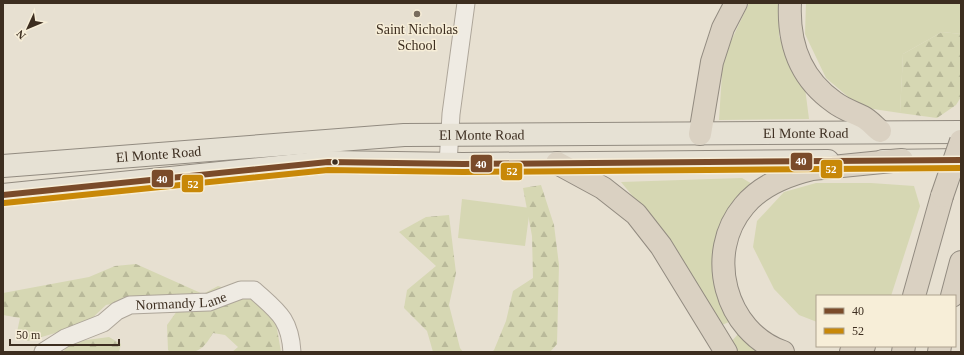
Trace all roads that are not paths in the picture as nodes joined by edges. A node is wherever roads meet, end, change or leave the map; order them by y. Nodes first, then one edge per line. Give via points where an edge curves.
1 (466, 3) edge
2 (736, 3) edge
3 (790, 3) edge
4 (880, 131) junction
5 (961, 132) edge
6 (700, 134) junction
7 (449, 135) junction
8 (961, 141) edge
9 (902, 160) junction
10 (961, 160) edge
11 (557, 163) junction
12 (448, 164) junction
13 (3, 166) edge
14 (3, 195) edge
15 (961, 262) edge
16 (913, 291) edge
17 (952, 295) edge
18 (862, 347) edge
19 (43, 352) edge
20 (292, 352) edge
21 (726, 352) edge
22 (783, 352) edge
23 (851, 352) edge

1 - 7 street
2 - 6 highway via 723,28 712,62
3 - 4 highway via 791,39 807,75 832,101 864,118
4 - 5 main road, El Monte Road
4 - 6 main road, El Monte Road
6 - 7 main road, El Monte Road
7 - 12 street
7 - 13 main road, El Monte Road via 394,135
8 - 16 highway, bridge
9 - 10 main road, El Monte Road
9 - 11 main road, El Monte Road
9 - 22 highway via 798,172 768,185 743,206 725,248 724,269 729,297 736,314 747,328 761,341
11 - 12 main road, El Monte Road
11 - 21 highway via 603,188 636,214 661,246
12 - 14 main road, El Monte Road via 328,162
15 - 17 highway
18 - 23 highway
19 - 20 street, Normandy Lane via 65,338 103,323 117,311 130,305 209,302 242,290 254,290 283,317 291,336

